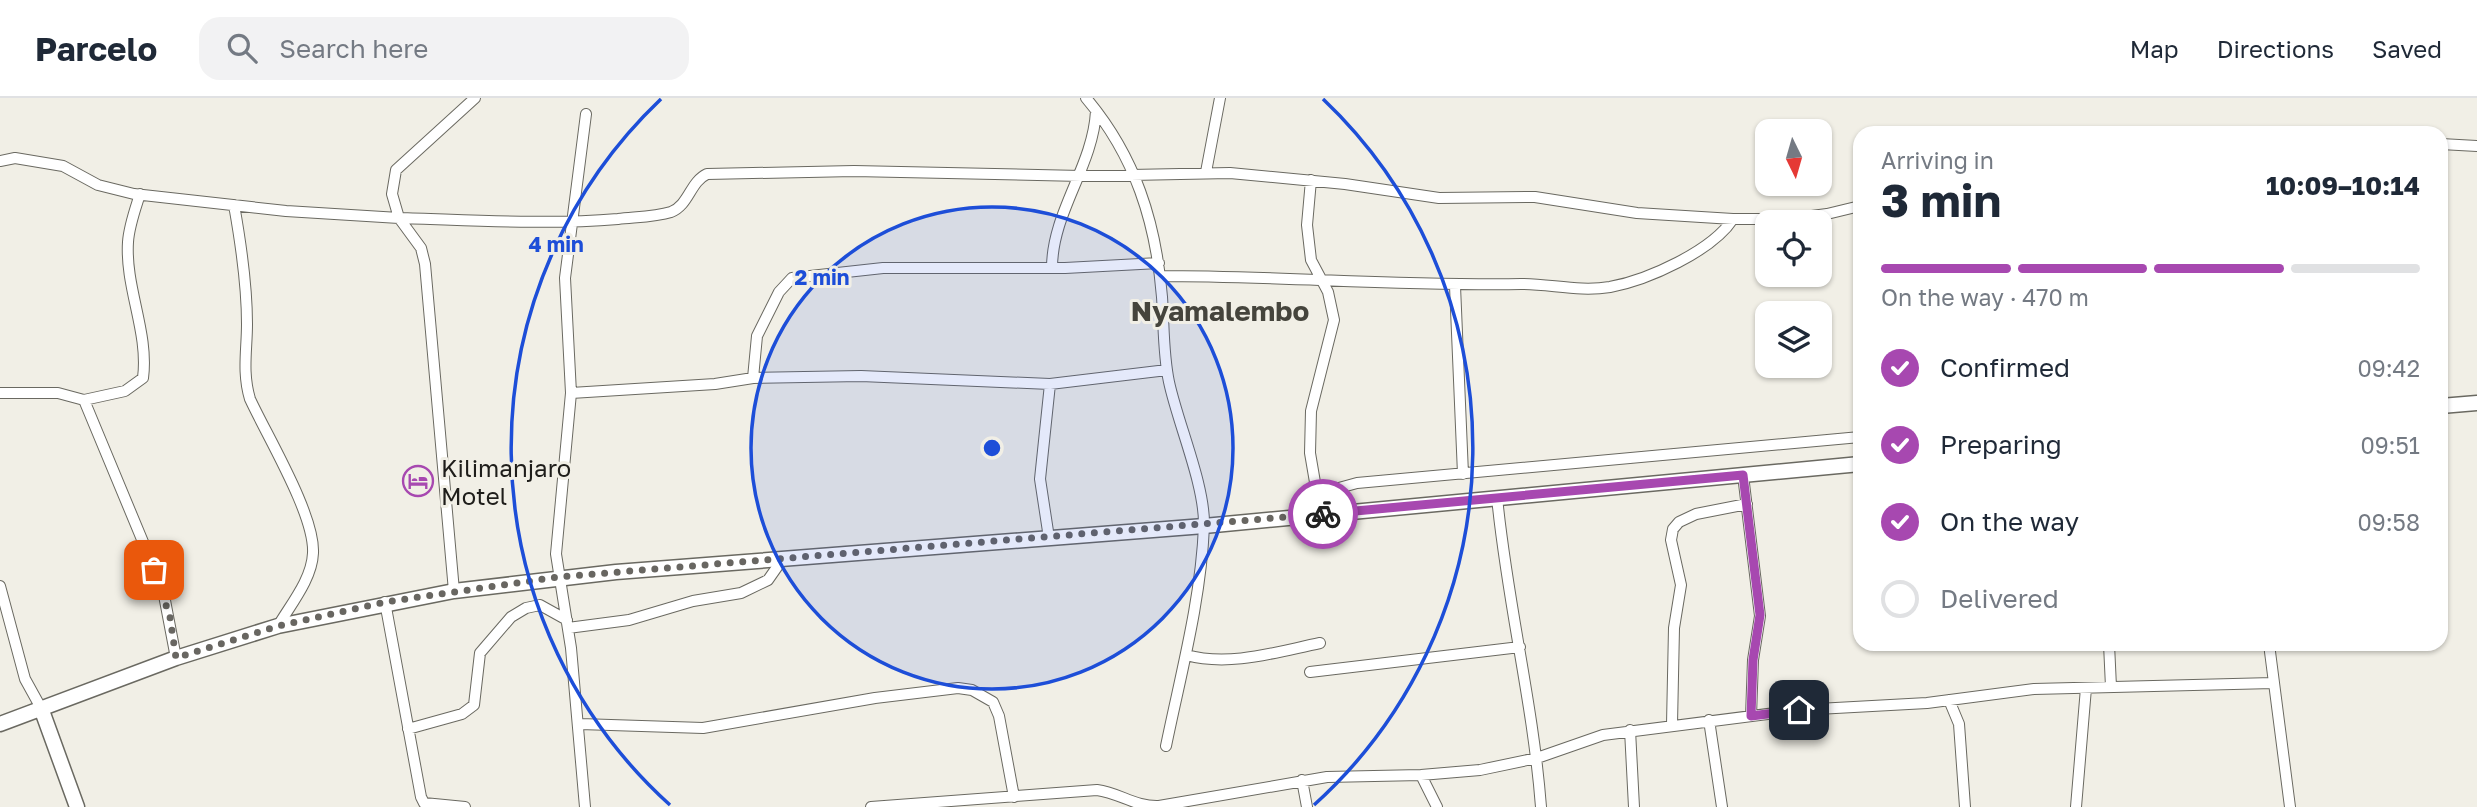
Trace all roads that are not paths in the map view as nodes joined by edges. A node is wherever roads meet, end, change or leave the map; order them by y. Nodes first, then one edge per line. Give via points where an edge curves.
1 (475, 98) edge
2 (1086, 98) edge
3 (1220, 98) edge
4 (1096, 111) junction
5 (586, 114) dead end
6 (2448, 144) edge
7 (2477, 146) edge
8 (0, 161) edge
9 (1206, 172) junction
10 (1135, 174) junction
11 (1081, 176) junction
12 (1311, 180) junction
13 (140, 194) junction
14 (234, 205) junction
15 (1853, 208) edge
16 (398, 218) junction
17 (1733, 219) junction
18 (571, 222) junction
19 (1159, 263) junction
20 (1052, 268) junction
21 (1160, 275) junction
22 (1321, 278) junction
23 (1455, 286) junction
24 (1167, 370) junction
25 (753, 378) junction
26 (1050, 384) junction
27 (0, 393) edge
28 (571, 393) junction
29 (84, 400) junction
30 (2477, 403) edge
31 (2448, 406) edge
32 (1853, 438) edge
33 (1853, 465) edge
34 (1464, 474) junction
35 (1743, 475) junction
36 (1317, 495) junction
37 (1497, 497) junction
38 (1747, 504) junction
39 (1294, 517) junction
40 (1204, 526) junction
41 (1049, 538) junction
42 (782, 560) junction
43 (558, 577) junction
44 (0, 586) edge
45 (454, 590) junction
46 (385, 602) junction
47 (567, 624) junction
48 (278, 626) junction
49 (1320, 643) dead end
50 (1520, 647) junction
51 (2109, 651) edge
52 (2270, 651) edge
53 (1186, 655) junction
54 (176, 658) junction
55 (1310, 672) dead end
56 (2273, 683) junction
57 (2111, 687) junction
58 (2086, 688) junction
59 (1949, 700) junction
60 (41, 708) junction
61 (1751, 716) junction
62 (1709, 720) junction
63 (0, 724) edge
64 (580, 724) junction
65 (1672, 724) junction
66 (408, 729) junction
67 (1630, 730) junction
68 (1166, 746) dead end
69 (1537, 758) junction
70 (1421, 775) junction
71 (1302, 780) junction
72 (1014, 797) junction
73 (422, 805) edge
74 (906, 806) edge
75 (77, 807) edge
76 (465, 807) edge
77 (585, 807) edge
78 (871, 807) edge
79 (1307, 807) edge
80 (1437, 807) edge
81 (1541, 807) edge
82 (1634, 807) edge
83 (1722, 807) edge
84 (1965, 807) edge
85 (2076, 807) edge
86 (2290, 807) edge

1 - 16 street via 396,170 392,194
2 - 4 street
3 - 9 street
4 - 10 street
4 - 11 street
5 - 18 street
6 - 7 street
8 - 13 street via 20,159 63,166 98,185
9 - 10 street
9 - 12 street
10 - 11 street
10 - 19 street via 1153,225
11 - 18 street via 715,173 698,179 682,205 669,212
11 - 20 street via 1055,237
12 - 17 street via 1439,198 1535,197 1637,213
12 - 22 street via 1308,245
13 - 14 street
13 - 29 street via 128,243 143,334 143,378 125,391
14 - 16 street
14 - 48 street via 245,292 245,383 312,539 309,572
15 - 17 street via 1789,219
16 - 18 street
16 - 45 street via 421,248 425,264
17 - 23 street via 1705,248 1612,286
18 - 28 street via 565,278
19 - 20 street
19 - 21 street
20 - 25 street via 911,267 792,278 779,292 757,336
21 - 22 street
21 - 24 street
22 - 23 street
22 - 36 street via 1334,320 1311,411 1310,453
23 - 34 street
24 - 26 street
24 - 40 street via 1202,498
25 - 26 street via 861,376
25 - 28 street
26 - 41 street via 1040,478
27 - 29 street via 58,393
28 - 43 street via 557,526
29 - 54 street via 163,590
30 - 31 street
32 - 34 street
33 - 35 street
34 - 36 street via 1342,485
35 - 37 street
35 - 38 street
36 - 39 street
37 - 39 street
37 - 50 street
38 - 61 street via 1760,615
38 - 65 street via 1696,514 1673,529 1671,540 1681,585 1674,628
39 - 40 street
40 - 41 street
40 - 53 street
41 - 42 street
42 - 43 street
42 - 47 street via 768,580 740,593 692,601 629,620
43 - 45 street
43 - 47 street
44 - 60 street via 25,679
45 - 46 street
46 - 48 street
46 - 66 street
47 - 64 street
47 - 66 street via 540,605 511,617 480,653 474,705 461,714
48 - 54 street
49 - 53 street via 1230,659
50 - 55 street
50 - 69 street
51 - 57 street
52 - 56 street
53 - 68 street
54 - 60 street
56 - 57 street
56 - 86 street
57 - 58 street
58 - 59 street
58 - 85 street
59 - 61 street
59 - 84 street via 1959,724
60 - 63 street
60 - 75 street
61 - 62 street
62 - 65 street
62 - 83 street
64 - 72 street via 703,728 875,698 972,690 993,702 996,709
64 - 77 street
65 - 67 street
66 - 73 street
67 - 69 street via 1574,743
67 - 82 street
69 - 70 street via 1480,770
69 - 81 street
70 - 71 street
70 - 80 street
71 - 72 street via 1159,806 1144,806 1114,792 1097,790
71 - 79 street
72 - 74 street
73 - 76 street
74 - 78 street

